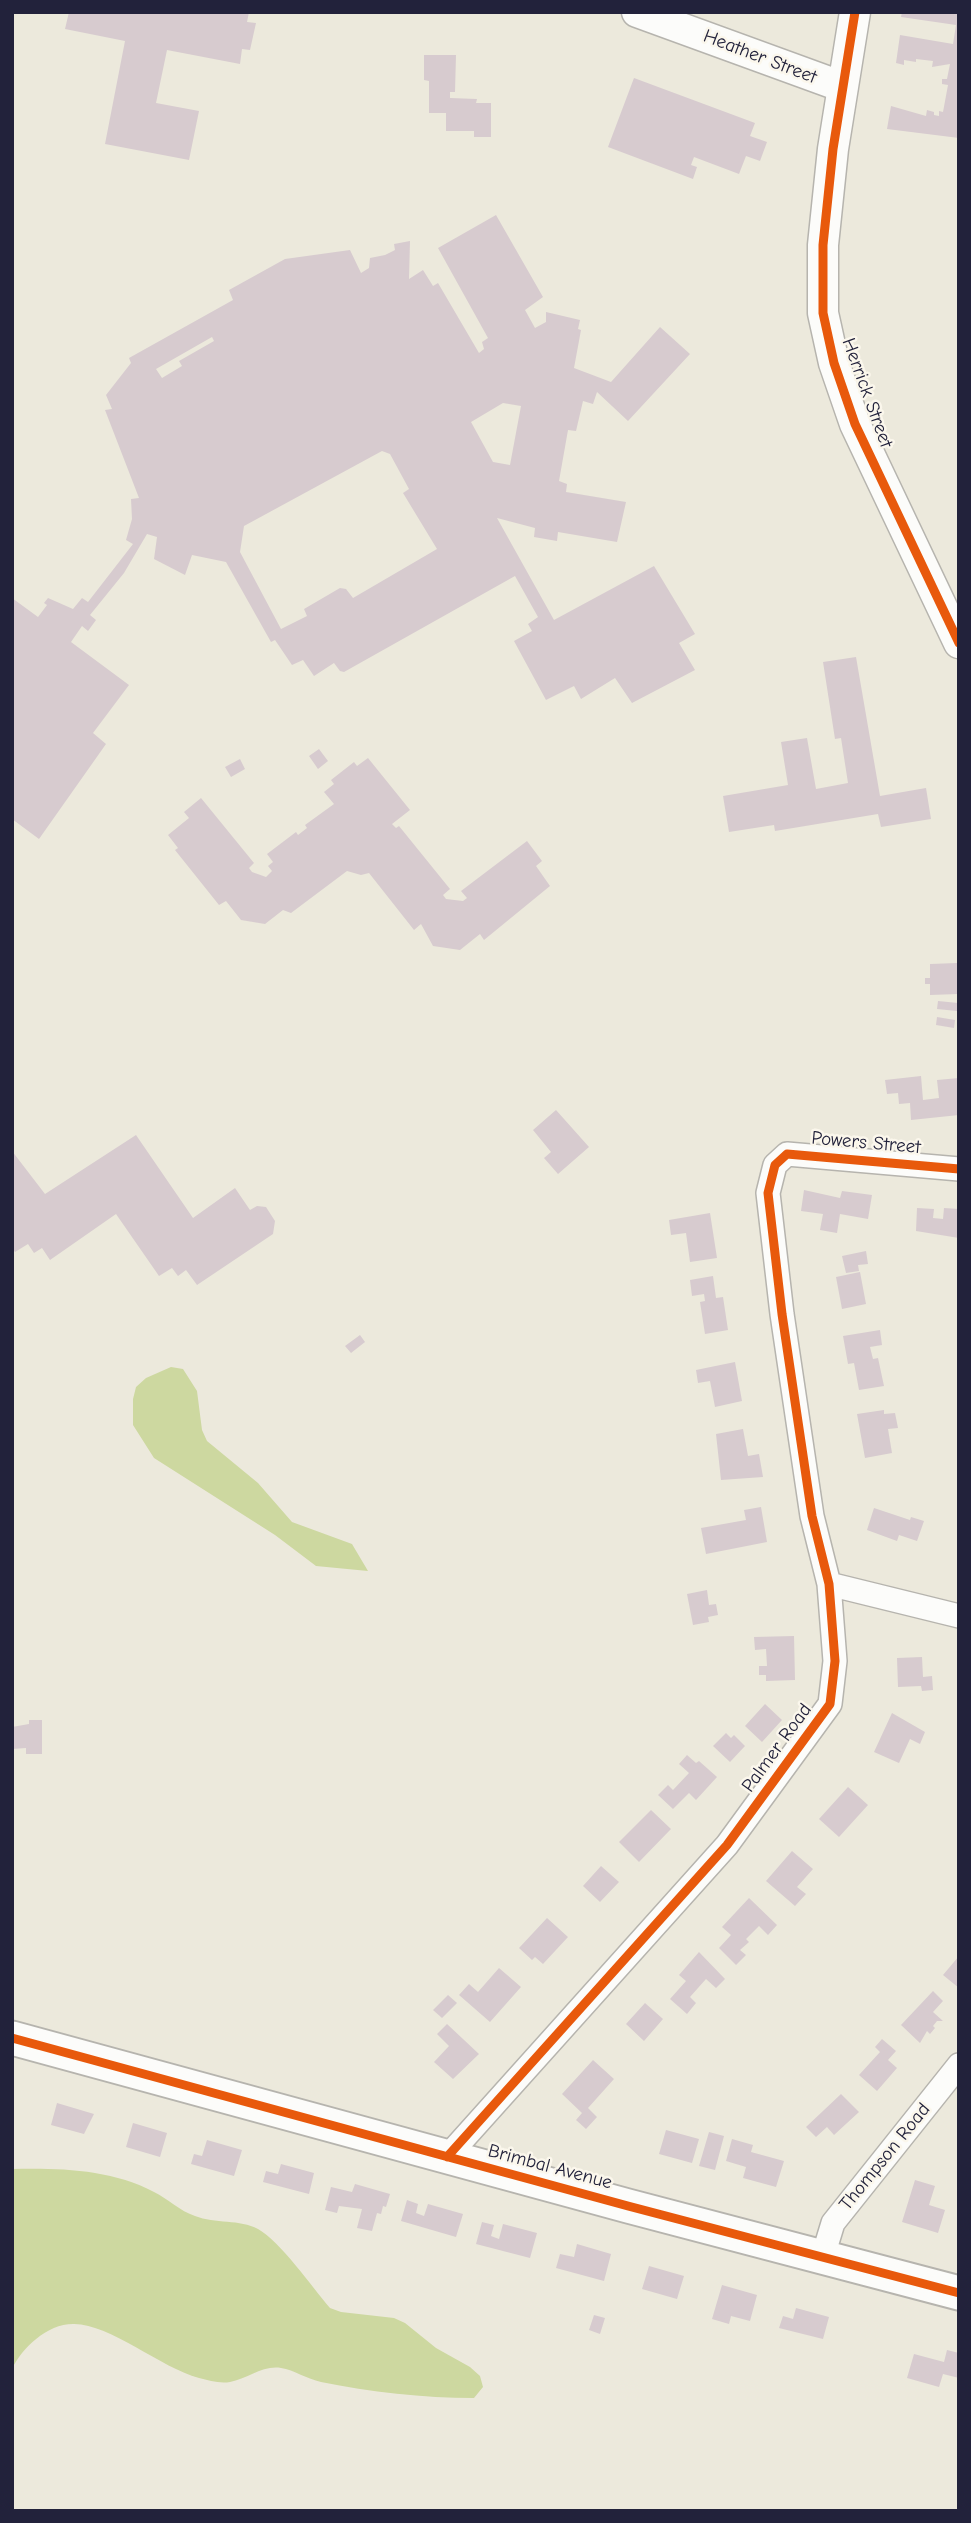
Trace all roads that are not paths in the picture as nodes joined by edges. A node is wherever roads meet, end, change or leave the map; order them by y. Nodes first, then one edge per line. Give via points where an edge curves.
1 (637, 12) edge
2 (855, 12) edge
3 (843, 88) junction
4 (959, 643) edge
5 (775, 1166) joint
6 (959, 1169) edge
7 (829, 1584) junction
8 (959, 1616) edge
9 (12, 2038) edge
10 (959, 2065) edge
11 (447, 2157) junction
12 (823, 2256) junction
13 (959, 2292) edge

1 - 3 street, Heather Street
2 - 3 street, Herrick Street
3 - 4 street, Herrick Street via 823,245 823,313 855,424
5 - 6 street, Powers Street via 787,1154
5 - 7 street, Palmer Road via 768,1194 782,1314 812,1516
7 - 8 street
7 - 11 street, Palmer Road via 835,1661 830,1704 801,1748 727,1845
9 - 11 main road, Brimbal Avenue
10 - 12 street, Thompson Road via 833,2223
11 - 12 main road, Brimbal Avenue
12 - 13 main road, Brimbal Avenue

